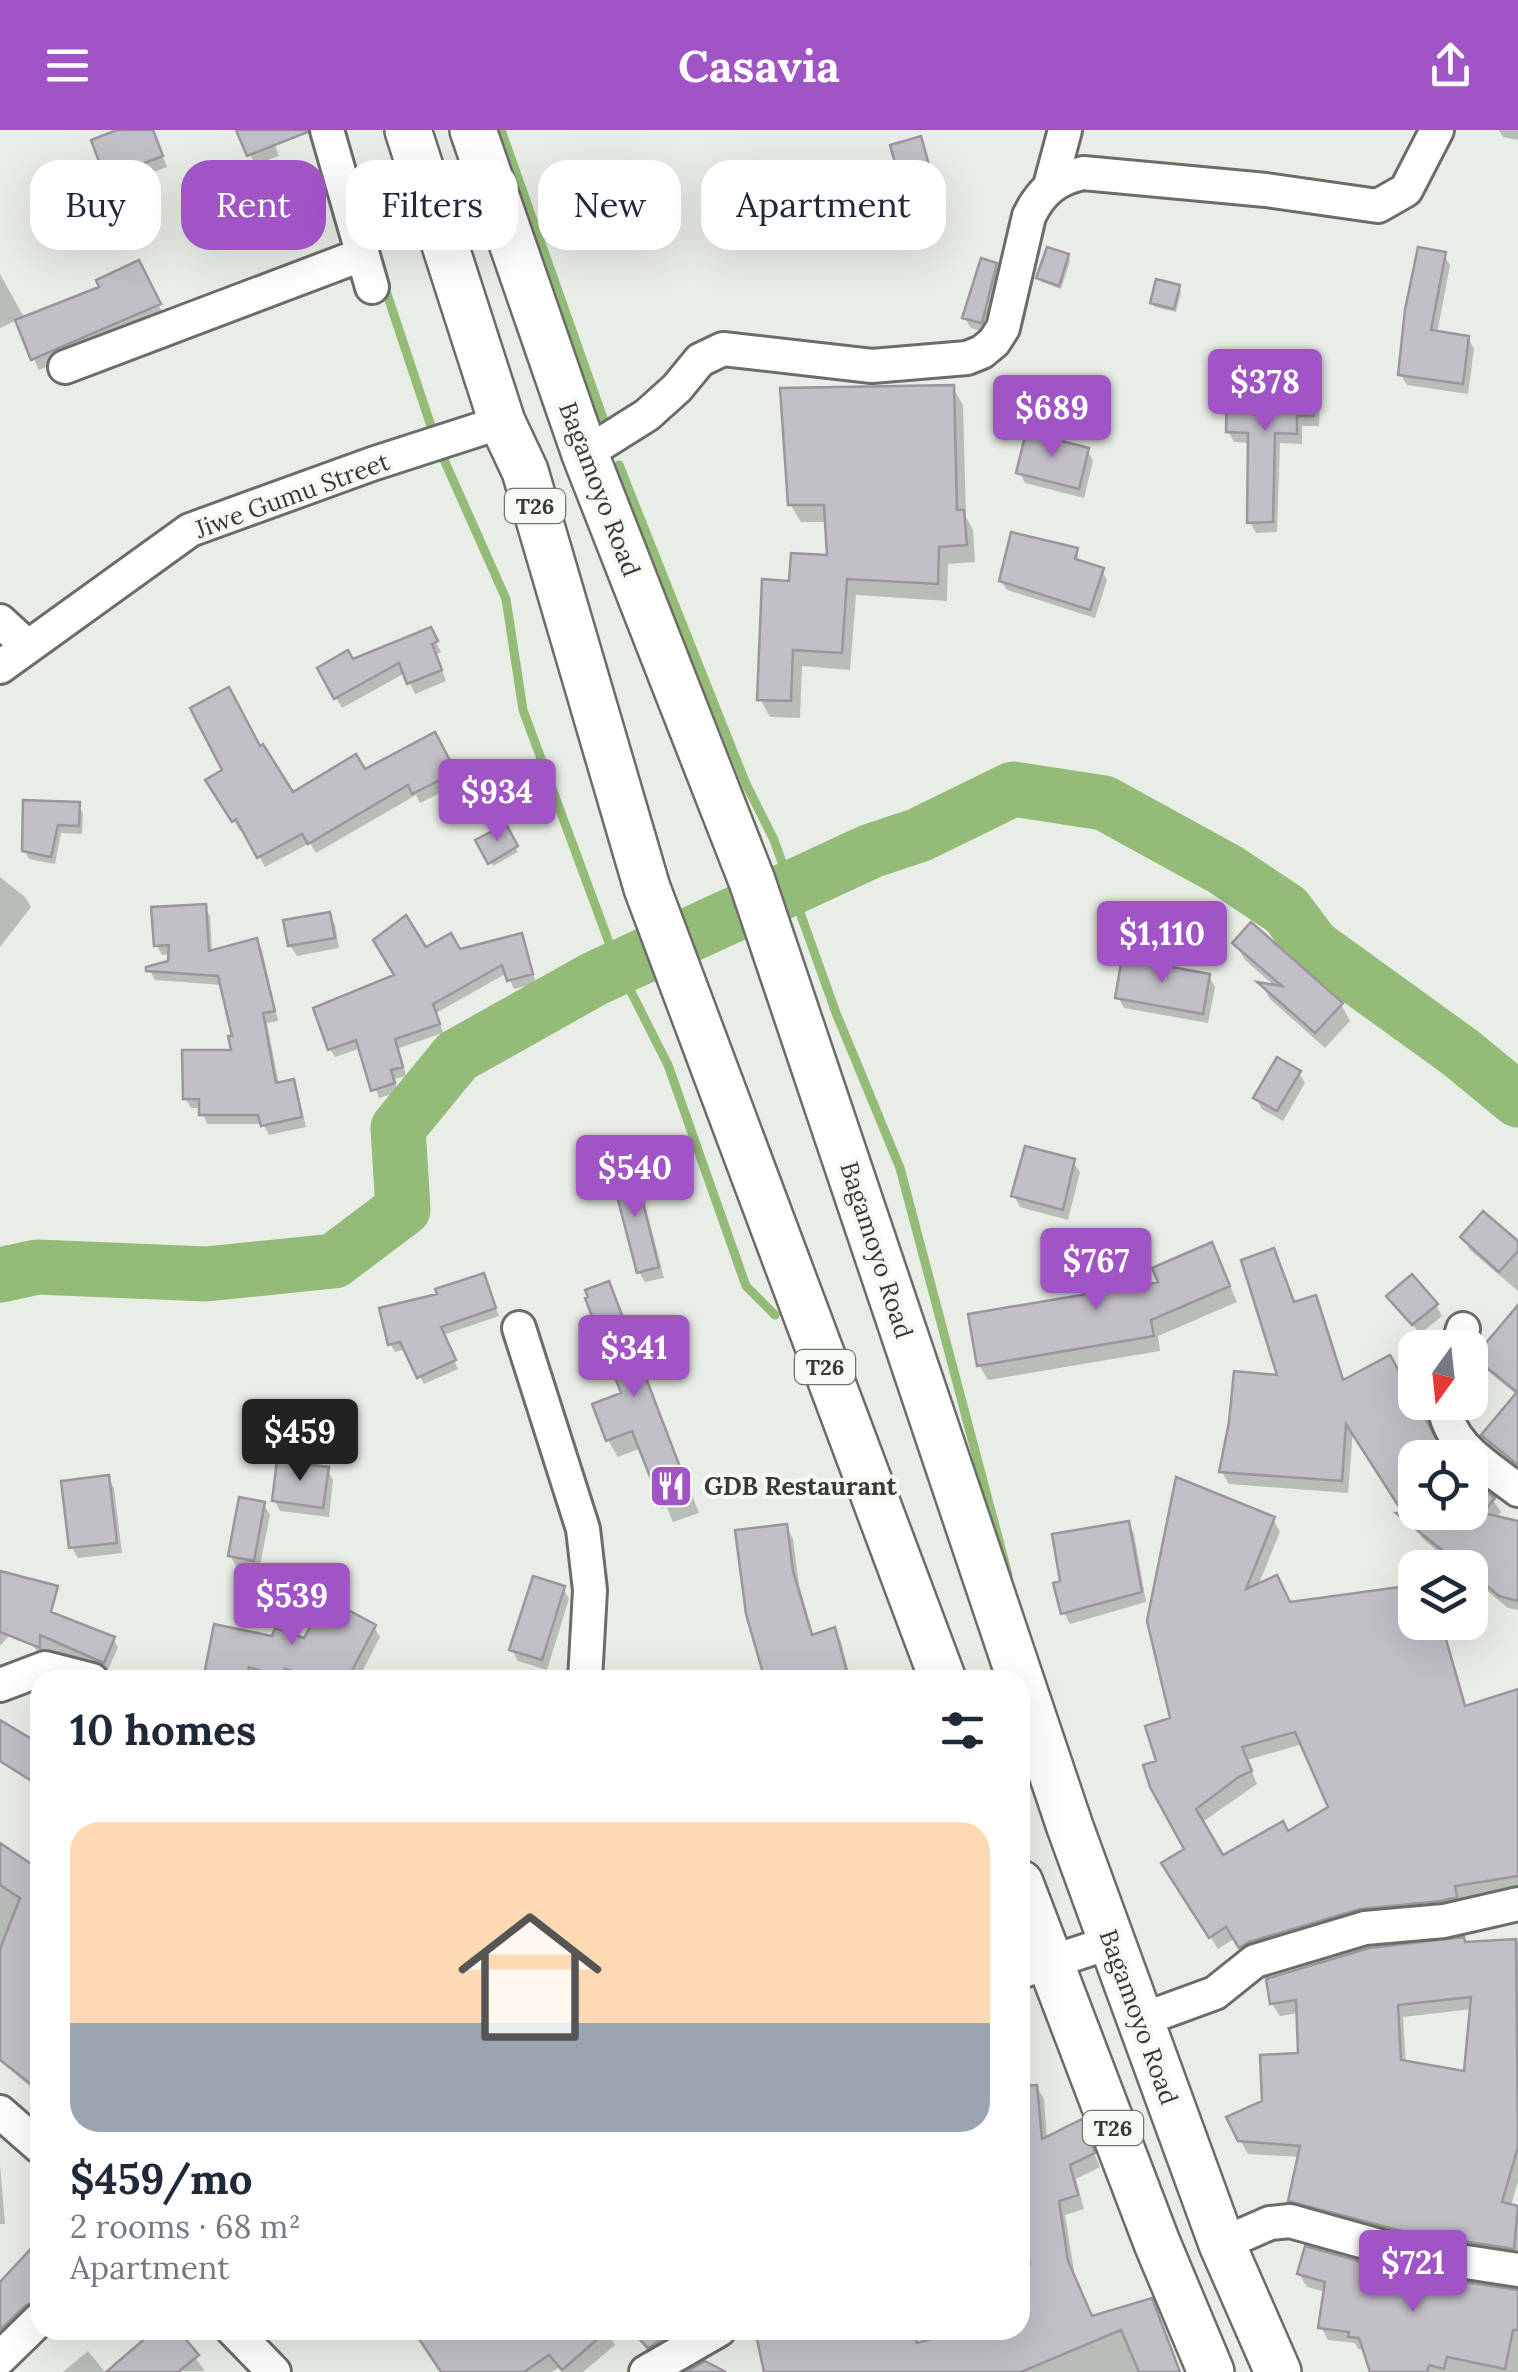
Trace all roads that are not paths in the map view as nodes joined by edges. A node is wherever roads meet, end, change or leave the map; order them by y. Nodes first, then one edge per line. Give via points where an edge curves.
1 (327, 130) edge
2 (408, 130) edge
3 (473, 130) edge
4 (1065, 130) edge
5 (1437, 130) edge
6 (1050, 186) junction
7 (361, 255) junction
8 (372, 287) dead end
9 (66, 368) dead end
10 (502, 422) junction
11 (585, 454) junction
12 (0, 621) edge
13 (26, 645) junction
14 (0, 667) edge
15 (519, 1328) dead end
16 (1449, 1420) edge
17 (1518, 1490) edge
18 (586, 1670) edge
19 (939, 1670) edge
20 (1017, 1670) edge
21 (30, 1674) edge
22 (0, 1685) edge
23 (1030, 1708) edge
24 (1518, 1904) edge
25 (1030, 1939) edge
26 (1112, 1942) junction
27 (1035, 1967) edge
28 (1141, 2020) junction
29 (0, 2112) edge
30 (30, 2138) edge
31 (1222, 2244) junction
32 (1518, 2270) edge
33 (30, 2329) edge
34 (243, 2340) edge
35 (702, 2340) edge
36 (0, 2358) edge
37 (274, 2372) edge
38 (646, 2372) edge
39 (1211, 2372) edge
40 (1278, 2372) edge

1 - 7 street
2 - 10 highway, T26
3 - 11 highway, Bagamoyo Road / T26
4 - 6 street
5 - 6 street via 1406,190 1378,206 1083,173
6 - 11 street via 1029,216 1002,328 982,352 872,366 723,349 700,360 646,416
7 - 8 street
7 - 9 street
10 - 13 street, Jiwe Gumu Street via 190,530
10 - 19 highway, T26 via 524,471 647,888
11 - 20 highway, Bagamoyo Road / T26 via 743,859
12 - 13 street
13 - 14 street, Jiwe Gumu Street
15 - 18 street via 583,1529 590,1590
16 - 17 street via 1469,1454
21 - 22 street
23 - 26 highway, Bagamoyo Road / T26
24 - 28 street via 1444,1921 1365,1928 1255,1962 1215,1994
25 - 27 highway, T26
26 - 27 street
26 - 28 highway, Bagamoyo Road / T26
27 - 39 highway, T26
28 - 31 highway, Bagamoyo Road / T26
29 - 30 street
31 - 32 street via 1290,2221 1400,2252
31 - 40 highway, Bagamoyo Road / T26
33 - 36 street
34 - 37 street
35 - 38 street

